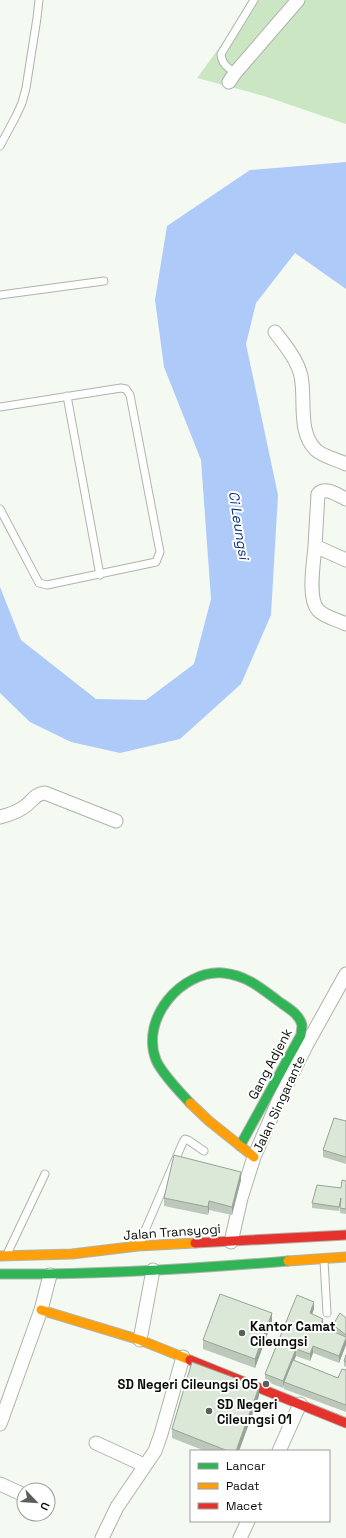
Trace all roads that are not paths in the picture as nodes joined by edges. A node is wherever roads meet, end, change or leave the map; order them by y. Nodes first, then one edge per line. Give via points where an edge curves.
1 (38, 0) edge
2 (254, 0) edge
3 (298, 0) edge
4 (232, 77) joint
5 (0, 146) edge
6 (104, 281) dead end
7 (0, 295) edge
8 (275, 332) dead end
9 (67, 396) junction
10 (0, 407) edge
11 (346, 464) edge
12 (346, 499) edge
13 (0, 509) edge
14 (316, 546) junction
15 (346, 560) edge
16 (100, 575) junction
17 (346, 624) edge
18 (0, 817) edge
19 (116, 821) dead end
20 (346, 974) edge
21 (240, 1146) junction
22 (204, 1151) dead end
23 (254, 1158) junction
24 (45, 1174) dead end
25 (346, 1235) edge
26 (231, 1242) junction
27 (138, 1246) junction
28 (3, 1256) edge
29 (346, 1257) edge
30 (324, 1258) junction
31 (154, 1270) junction
32 (0, 1274) edge
33 (50, 1275) junction
34 (41, 1310) junction
35 (327, 1313) dead end
36 (140, 1340) junction
37 (183, 1357) junction
38 (300, 1404) junction
39 (346, 1423) edge
40 (0, 1424) edge
41 (96, 1443) dead end
42 (279, 1450) edge
43 (144, 1465) junction
44 (0, 1484) edge
45 (16, 1491) edge
46 (248, 1522) edge
47 (102, 1538) edge
48 (240, 1538) edge

1 - 5 lane via 26,88 22,103
2 - 4 lane via 221,54 221,61
3 - 4 street
6 - 7 lane
8 - 11 street via 291,352 301,376 302,411 311,444 316,451
9 - 10 lane
9 - 16 lane
9 - 16 lane via 121,388 126,389 130,395 160,547 156,562
12 - 14 street via 326,490 318,494
13 - 16 lane via 39,583 50,585
14 - 15 street
14 - 17 street via 312,577 315,606 321,613
18 - 19 street via 11,814 24,807 35,796 45,793
20 - 23 street, Jalan Singarante via 278,1102
21 - 21 main road, Gang Adjenk via 182,1096 157,1061 152,1048 158,1017 170,996 186,982 205,974 216,973 246,978 303,1022 301,1035
21 - 23 main road, Gang Adjenk
22 - 27 lane via 188,1140 182,1142
23 - 26 street, Jalan Singarante
24 - 28 lane
25 - 26 main road, Jalan Transyogi
26 - 27 main road, Jalan Transyogi
27 - 28 main road, Jalan Transyogi via 72,1254
29 - 30 main road
30 - 31 main road
30 - 35 lane
31 - 33 main road
31 - 36 street
32 - 33 main road
33 - 34 street
34 - 36 main road
34 - 40 street
36 - 37 main road
37 - 38 main road
37 - 43 street via 161,1434 155,1450
38 - 39 main road
38 - 42 street
41 - 43 street
43 - 47 street via 117,1507
44 - 45 street
46 - 48 street

